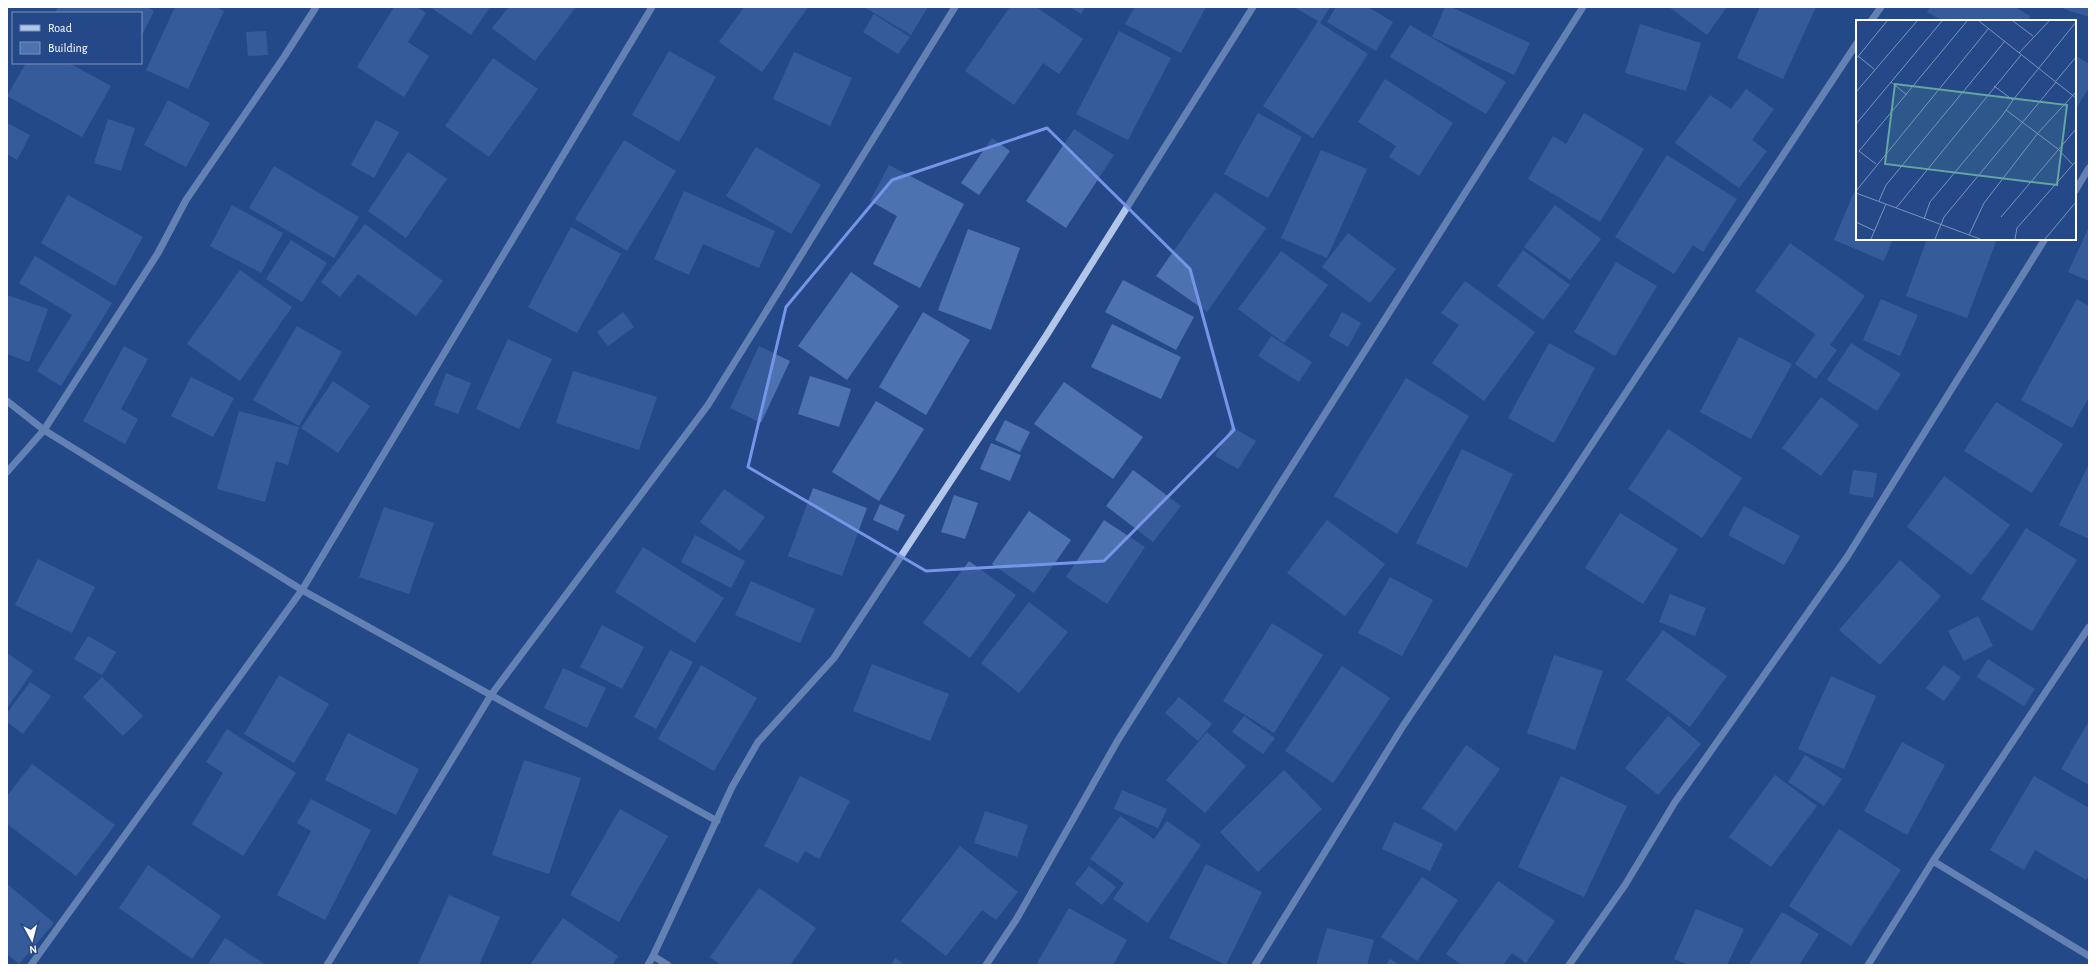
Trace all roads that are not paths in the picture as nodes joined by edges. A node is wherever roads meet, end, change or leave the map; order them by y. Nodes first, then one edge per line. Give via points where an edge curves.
1 (316, 7) edge
2 (652, 7) edge
3 (956, 7) edge
4 (1253, 7) edge
5 (1583, 7) edge
6 (1881, 7) edge
7 (1872, 20) edge
8 (1856, 45) edge
9 (2089, 168) edge
10 (2076, 189) edge
11 (2044, 240) edge
12 (7, 401) edge
13 (44, 430) junction
14 (7, 472) edge
15 (302, 590) junction
16 (2089, 627) edge
17 (491, 695) junction
18 (717, 821) junction
19 (1933, 860) junction
20 (653, 956) junction
21 (2089, 956) edge
22 (31, 965) edge
23 (327, 965) edge
24 (648, 965) edge
25 (668, 965) edge
26 (986, 965) edge
27 (1255, 965) edge
28 (1569, 965) edge
29 (1868, 965) edge

1 - 13 street via 186,200 158,253
2 - 15 street
3 - 17 street via 708,405
4 - 18 street via 1046,336 834,658 758,742 732,787
5 - 26 street via 1118,740 1016,920
6 - 7 street
8 - 27 street via 1562,491 1403,726
9 - 10 street
11 - 28 street via 1847,557 1675,802 1625,885
12 - 13 street
13 - 14 street
13 - 15 street
15 - 17 street
15 - 22 street
16 - 19 street
17 - 18 street
17 - 23 street
18 - 20 street
19 - 21 street
19 - 29 street
20 - 24 street
20 - 25 street

